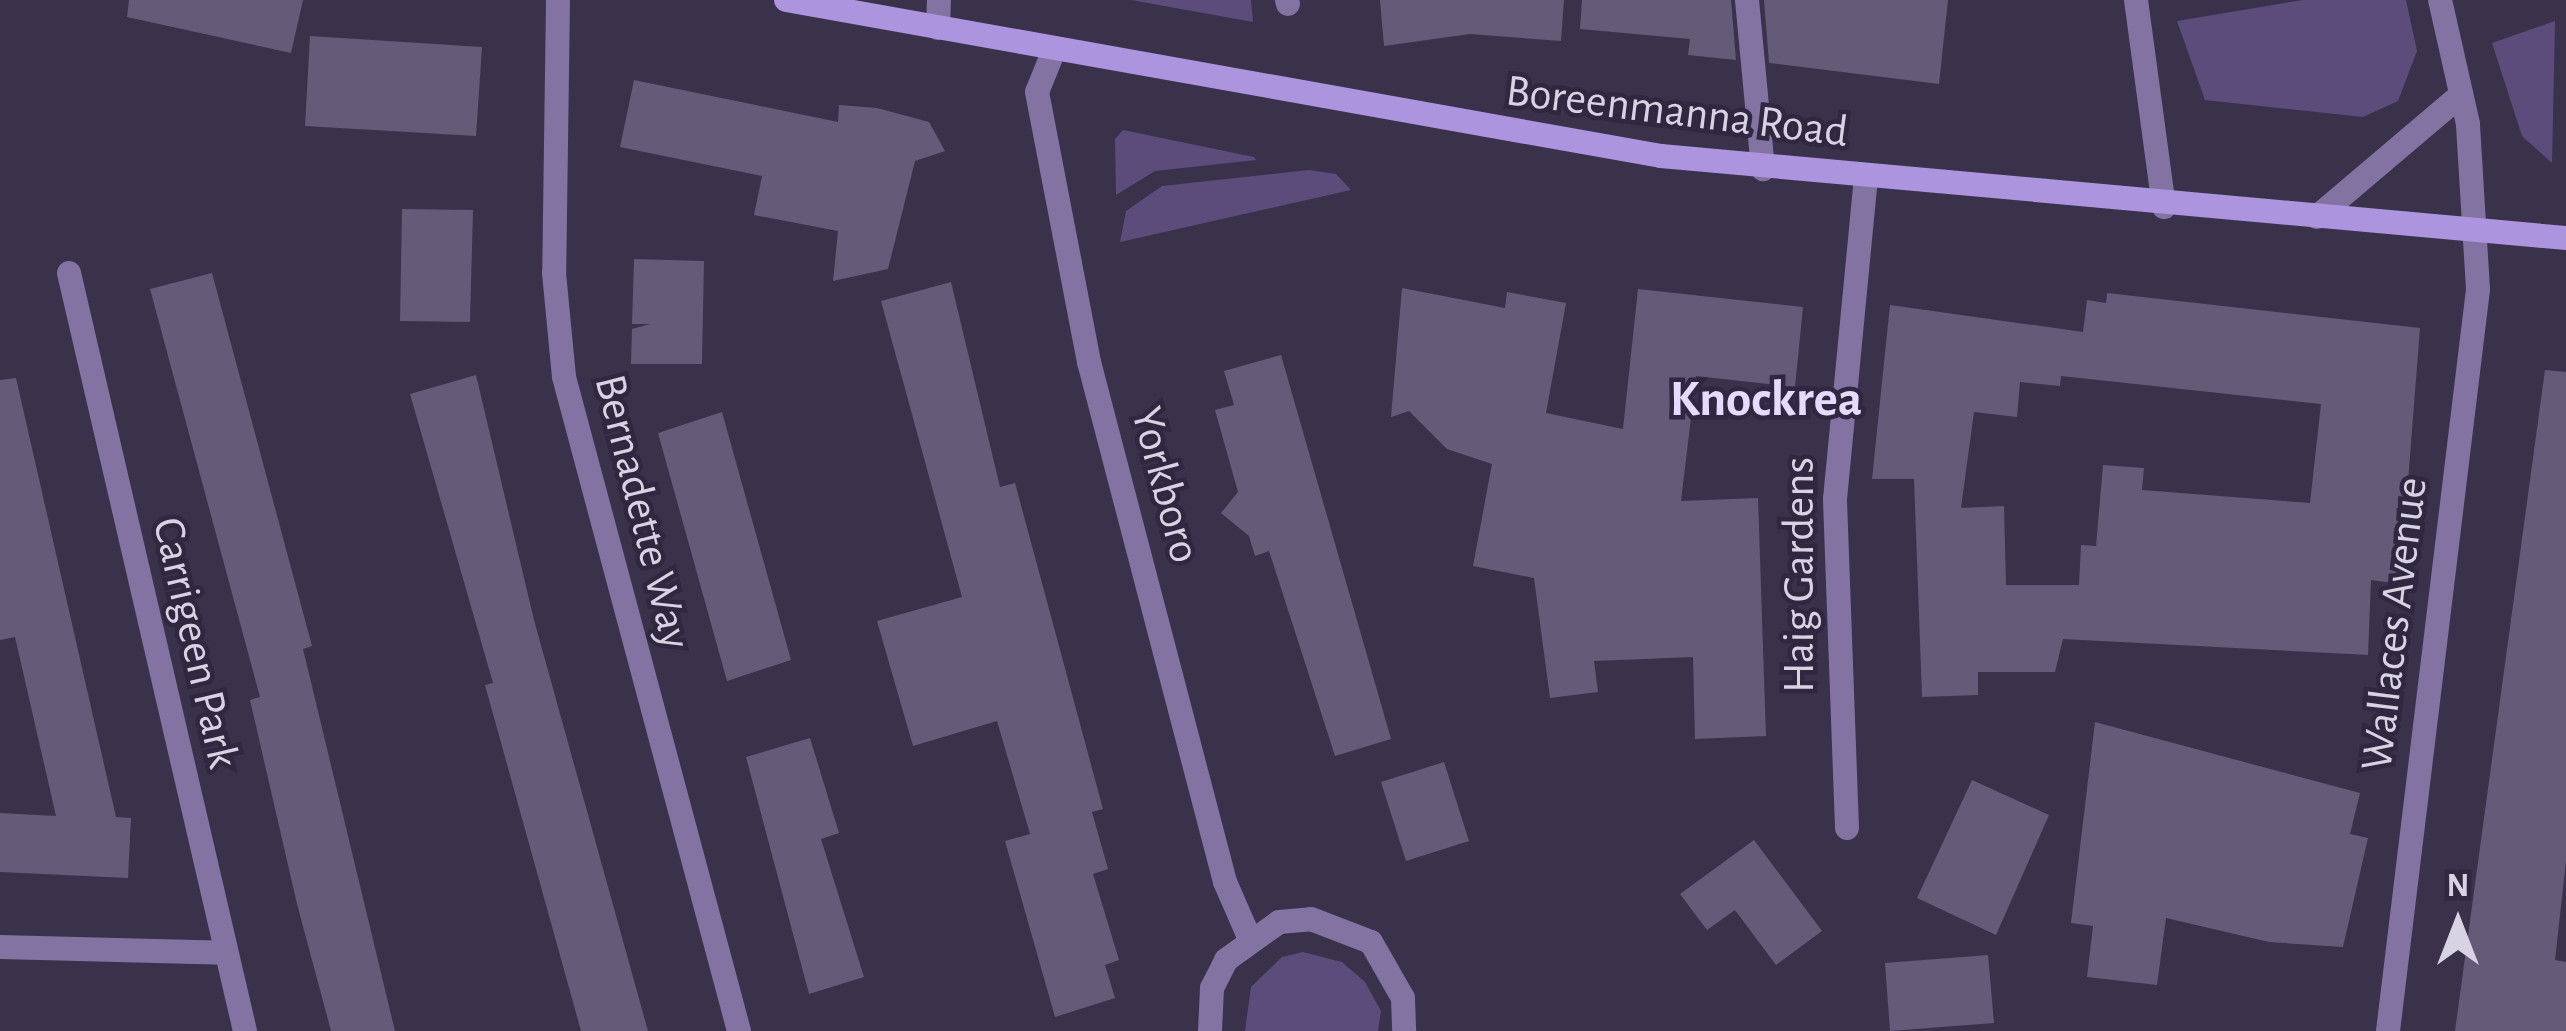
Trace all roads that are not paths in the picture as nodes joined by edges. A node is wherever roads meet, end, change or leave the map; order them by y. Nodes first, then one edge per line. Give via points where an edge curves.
1 (558, 0) edge
2 (786, 0) edge
3 (939, 0) edge
4 (1747, 0) edge
5 (2136, 0) edge
6 (2440, 0) edge
7 (938, 28) junction
8 (1054, 50) junction
9 (2461, 95) junction
10 (1763, 169) junction
11 (1866, 179) junction
12 (2164, 207) junction
13 (2317, 217) junction
14 (2474, 228) junction
15 (2566, 238) edge
16 (69, 273) dead end
17 (1847, 828) dead end
18 (1250, 937) junction
19 (0, 947) edge
20 (224, 953) junction
21 (245, 1031) edge
22 (739, 1031) edge
23 (1210, 1031) edge
24 (1404, 1031) edge
25 (2388, 1031) edge

1 - 22 street, Bernadette Way via 554,273 564,377
2 - 7 main road, Boreenmanna Road
3 - 7 street
4 - 10 street
5 - 12 street
6 - 9 street, Wallaces Avenue
7 - 8 main road, Boreenmanna Road
8 - 10 main road, Boreenmanna Road via 1424,120
8 - 18 street, Yorkboro via 1037,92 1089,362 1225,882
9 - 13 street
9 - 14 street, Wallaces Avenue
10 - 11 main road, Boreenmanna Road
11 - 12 main road, Boreenmanna Road
11 - 17 street, Haig Gardens via 1835,499
12 - 13 main road, Boreenmanna Road
13 - 14 main road, Boreenmanna Road
14 - 15 main road, Boreenmanna Road
14 - 25 street, Wallaces Avenue via 2478,289
16 - 20 street, Carrigeen Park
18 - 23 street via 1212,988
18 - 24 street via 1311,919 1371,943 1403,998
19 - 20 street
20 - 21 street, Carrigeen Park

